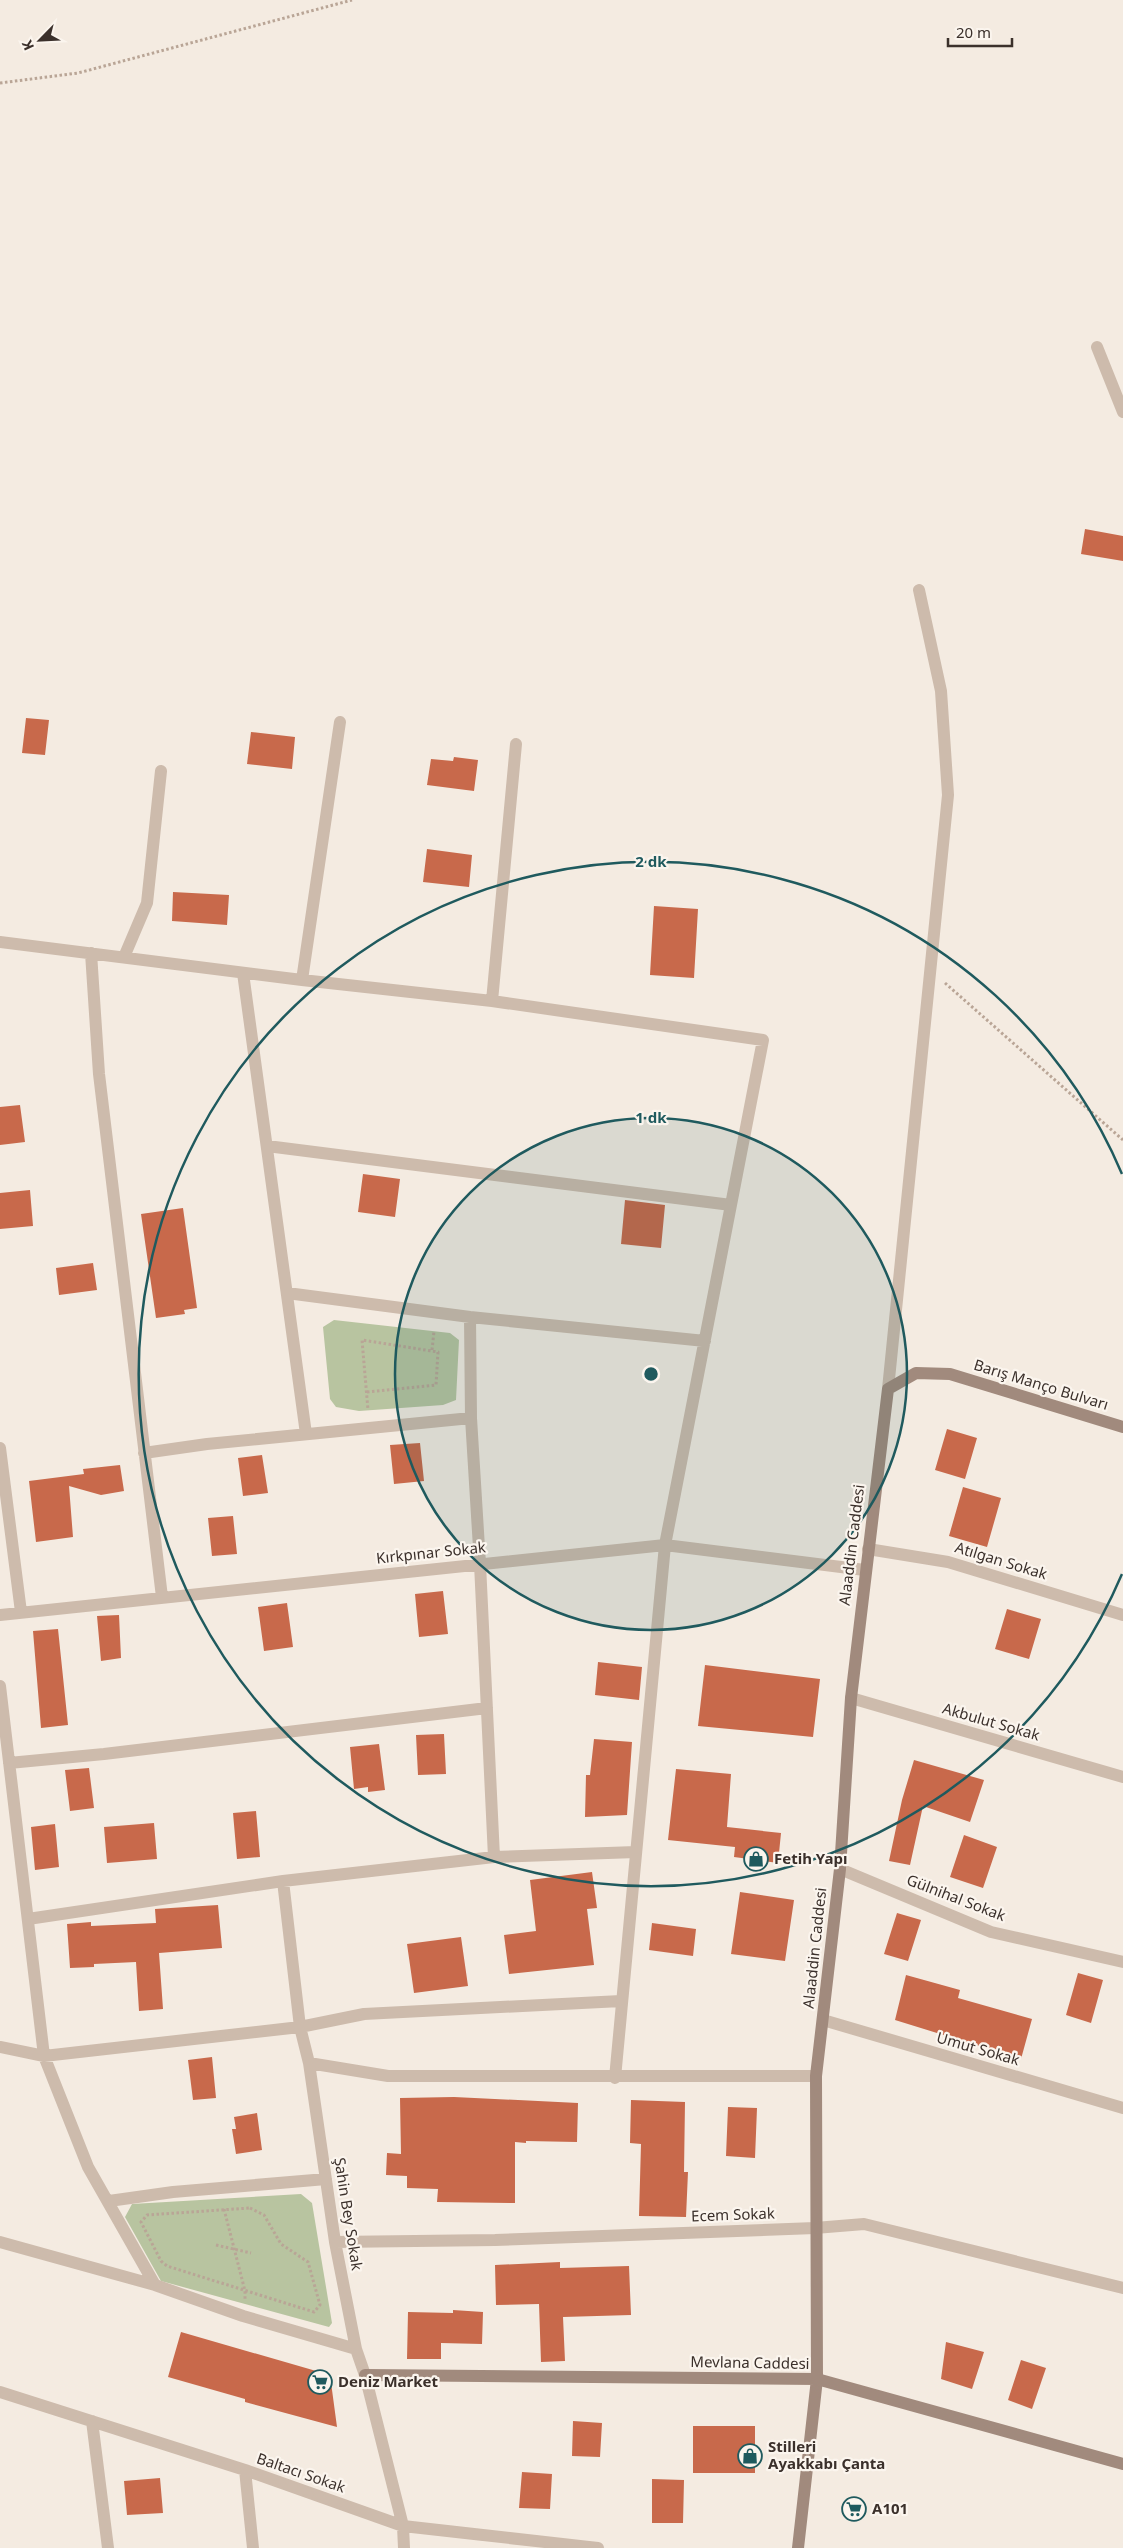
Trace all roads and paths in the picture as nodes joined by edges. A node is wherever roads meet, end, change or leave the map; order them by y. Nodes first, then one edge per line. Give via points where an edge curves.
1 (352, 0) edge
2 (0, 83) edge
3 (1097, 347) dead end
4 (1123, 412) edge
5 (919, 590) dead end
6 (340, 722) dead end
7 (516, 744) dead end
8 (162, 771) dead end
9 (0, 942) edge
10 (91, 953) junction
11 (124, 958) junction
12 (931, 971) junction
13 (243, 973) junction
14 (302, 980) junction
15 (492, 1001) junction
16 (1123, 1140) edge
17 (267, 1146) junction
18 (731, 1206) junction
19 (287, 1293) junction
20 (470, 1318) junction
21 (434, 1331) dead end
22 (705, 1341) junction
23 (432, 1350) junction
24 (888, 1389) junction
25 (366, 1392) junction
26 (368, 1410) dead end
27 (471, 1418) junction
28 (1123, 1427) edge
29 (306, 1434) junction
30 (0, 1448) edge
31 (144, 1453) junction
32 (665, 1545) junction
33 (868, 1549) junction
34 (480, 1564) junction
35 (865, 1570) junction
36 (162, 1597) junction
37 (21, 1612) junction
38 (0, 1615) edge
39 (1123, 1615) edge
40 (0, 1686) edge
41 (851, 1698) junction
42 (487, 1708) junction
43 (9, 1764) junction
44 (1123, 1777) edge
45 (636, 1852) junction
46 (494, 1857) junction
47 (840, 1869) junction
48 (283, 1881) junction
49 (28, 1919) junction
50 (1123, 1962) edge
51 (621, 2001) junction
52 (823, 2020) junction
53 (300, 2027) junction
54 (0, 2047) edge
55 (44, 2056) junction
56 (309, 2063) junction
57 (816, 2076) junction
58 (615, 2078) junction
59 (1123, 2108) edge
60 (326, 2179) junction
61 (109, 2201) junction
62 (224, 2209) junction
63 (815, 2228) junction
64 (0, 2242) edge
65 (335, 2242) junction
66 (216, 2246) dead end
67 (234, 2249) junction
68 (251, 2253) dead end
69 (155, 2285) junction
70 (1123, 2288) edge
71 (245, 2291) junction
72 (244, 2316) junction
73 (356, 2350) junction
74 (365, 2374) junction
75 (817, 2380) junction
76 (0, 2392) edge
77 (92, 2421) junction
78 (1123, 2464) edge
79 (245, 2470) junction
80 (402, 2526) junction
81 (108, 2548) edge
82 (253, 2548) edge
83 (404, 2548) edge
84 (598, 2548) edge
85 (798, 2548) edge

1 - 2 path via 78,73
3 - 4 street
5 - 12 street via 941,691 948,795
6 - 14 street
7 - 15 street
8 - 11 street via 147,903
9 - 10 street
10 - 11 street
10 - 31 street via 99,1074
11 - 13 street
12 - 16 path
12 - 24 street
13 - 14 street
13 - 17 street
14 - 15 street
15 - 18 street via 763,1040
17 - 18 street
17 - 19 street
18 - 22 street
19 - 20 street
19 - 29 street
20 - 22 street
20 - 27 street
21 - 23 path
22 - 32 street
23 - 25 path via 438,1352 436,1385
23 - 25 path via 362,1340
24 - 28 street, Barış Manço Bulvarı via 916,1373 950,1374
24 - 33 street, Alaaddin Caddesi
25 - 26 path
27 - 29 street
27 - 34 street
29 - 31 street
30 - 37 street
31 - 36 street
32 - 34 street, Kırkpınar Sokak
32 - 35 street, Kırkpınar Sokak
32 - 45 street
33 - 35 street, Alaaddin Caddesi
33 - 39 street, Atılgan Sokak via 948,1562
34 - 36 street, Kırkpınar Sokak
34 - 42 street
35 - 41 street, Alaaddin Caddesi
36 - 37 street, Kırkpınar Sokak
37 - 38 street, Kırkpınar Sokak
40 - 43 street
41 - 44 street, Akbulut Sokak
41 - 47 street, Alaaddin Caddesi
42 - 43 street
42 - 46 street
43 - 49 street
45 - 46 street
45 - 51 street
46 - 48 street
47 - 50 street, Gülnihal Sokak via 991,1932
47 - 52 street, Alaaddin Caddesi
48 - 49 street
48 - 53 street, Şahin Bey Sokak
49 - 55 street
51 - 53 street via 364,2014
51 - 58 street
52 - 57 street, Alaaddin Caddesi
52 - 59 street, Umut Sokak
53 - 55 street
53 - 56 street, Şahin Bey Sokak
54 - 55 street
55 - 61 street via 88,2167
56 - 58 street via 388,2076
56 - 60 street, Şahin Bey Sokak
57 - 58 street
57 - 63 street, Alaaddin Caddesi
60 - 61 street
60 - 65 street, Şahin Bey Sokak
61 - 69 street
62 - 67 path
62 - 71 path via 147,2215 141,2222 163,2263
62 - 71 path via 250,2208 264,2215 280,2244 308,2262 320,2308 314,2312
63 - 65 street, Ecem Sokak via 496,2240
63 - 70 street, Ecem Sokak via 864,2224
63 - 75 street, Alaaddin Caddesi
64 - 69 street
65 - 73 street, Şahin Bey Sokak
66 - 67 path
67 - 68 path
67 - 71 path
69 - 72 street
71 - 72 path
72 - 73 street
73 - 74 street, Şahin Bey Sokak
74 - 75 street, Mevlana Caddesi
74 - 80 street, Şahin Bey Sokak
75 - 78 street, Mevlana Caddesi
75 - 85 street, Alaaddin Caddesi
76 - 77 street, Baltacı Sokak
77 - 79 street, Baltacı Sokak
77 - 81 street
79 - 80 street, Baltacı Sokak
79 - 82 street
80 - 83 street, Şahin Bey Sokak
80 - 84 street, Baltacı Sokak

